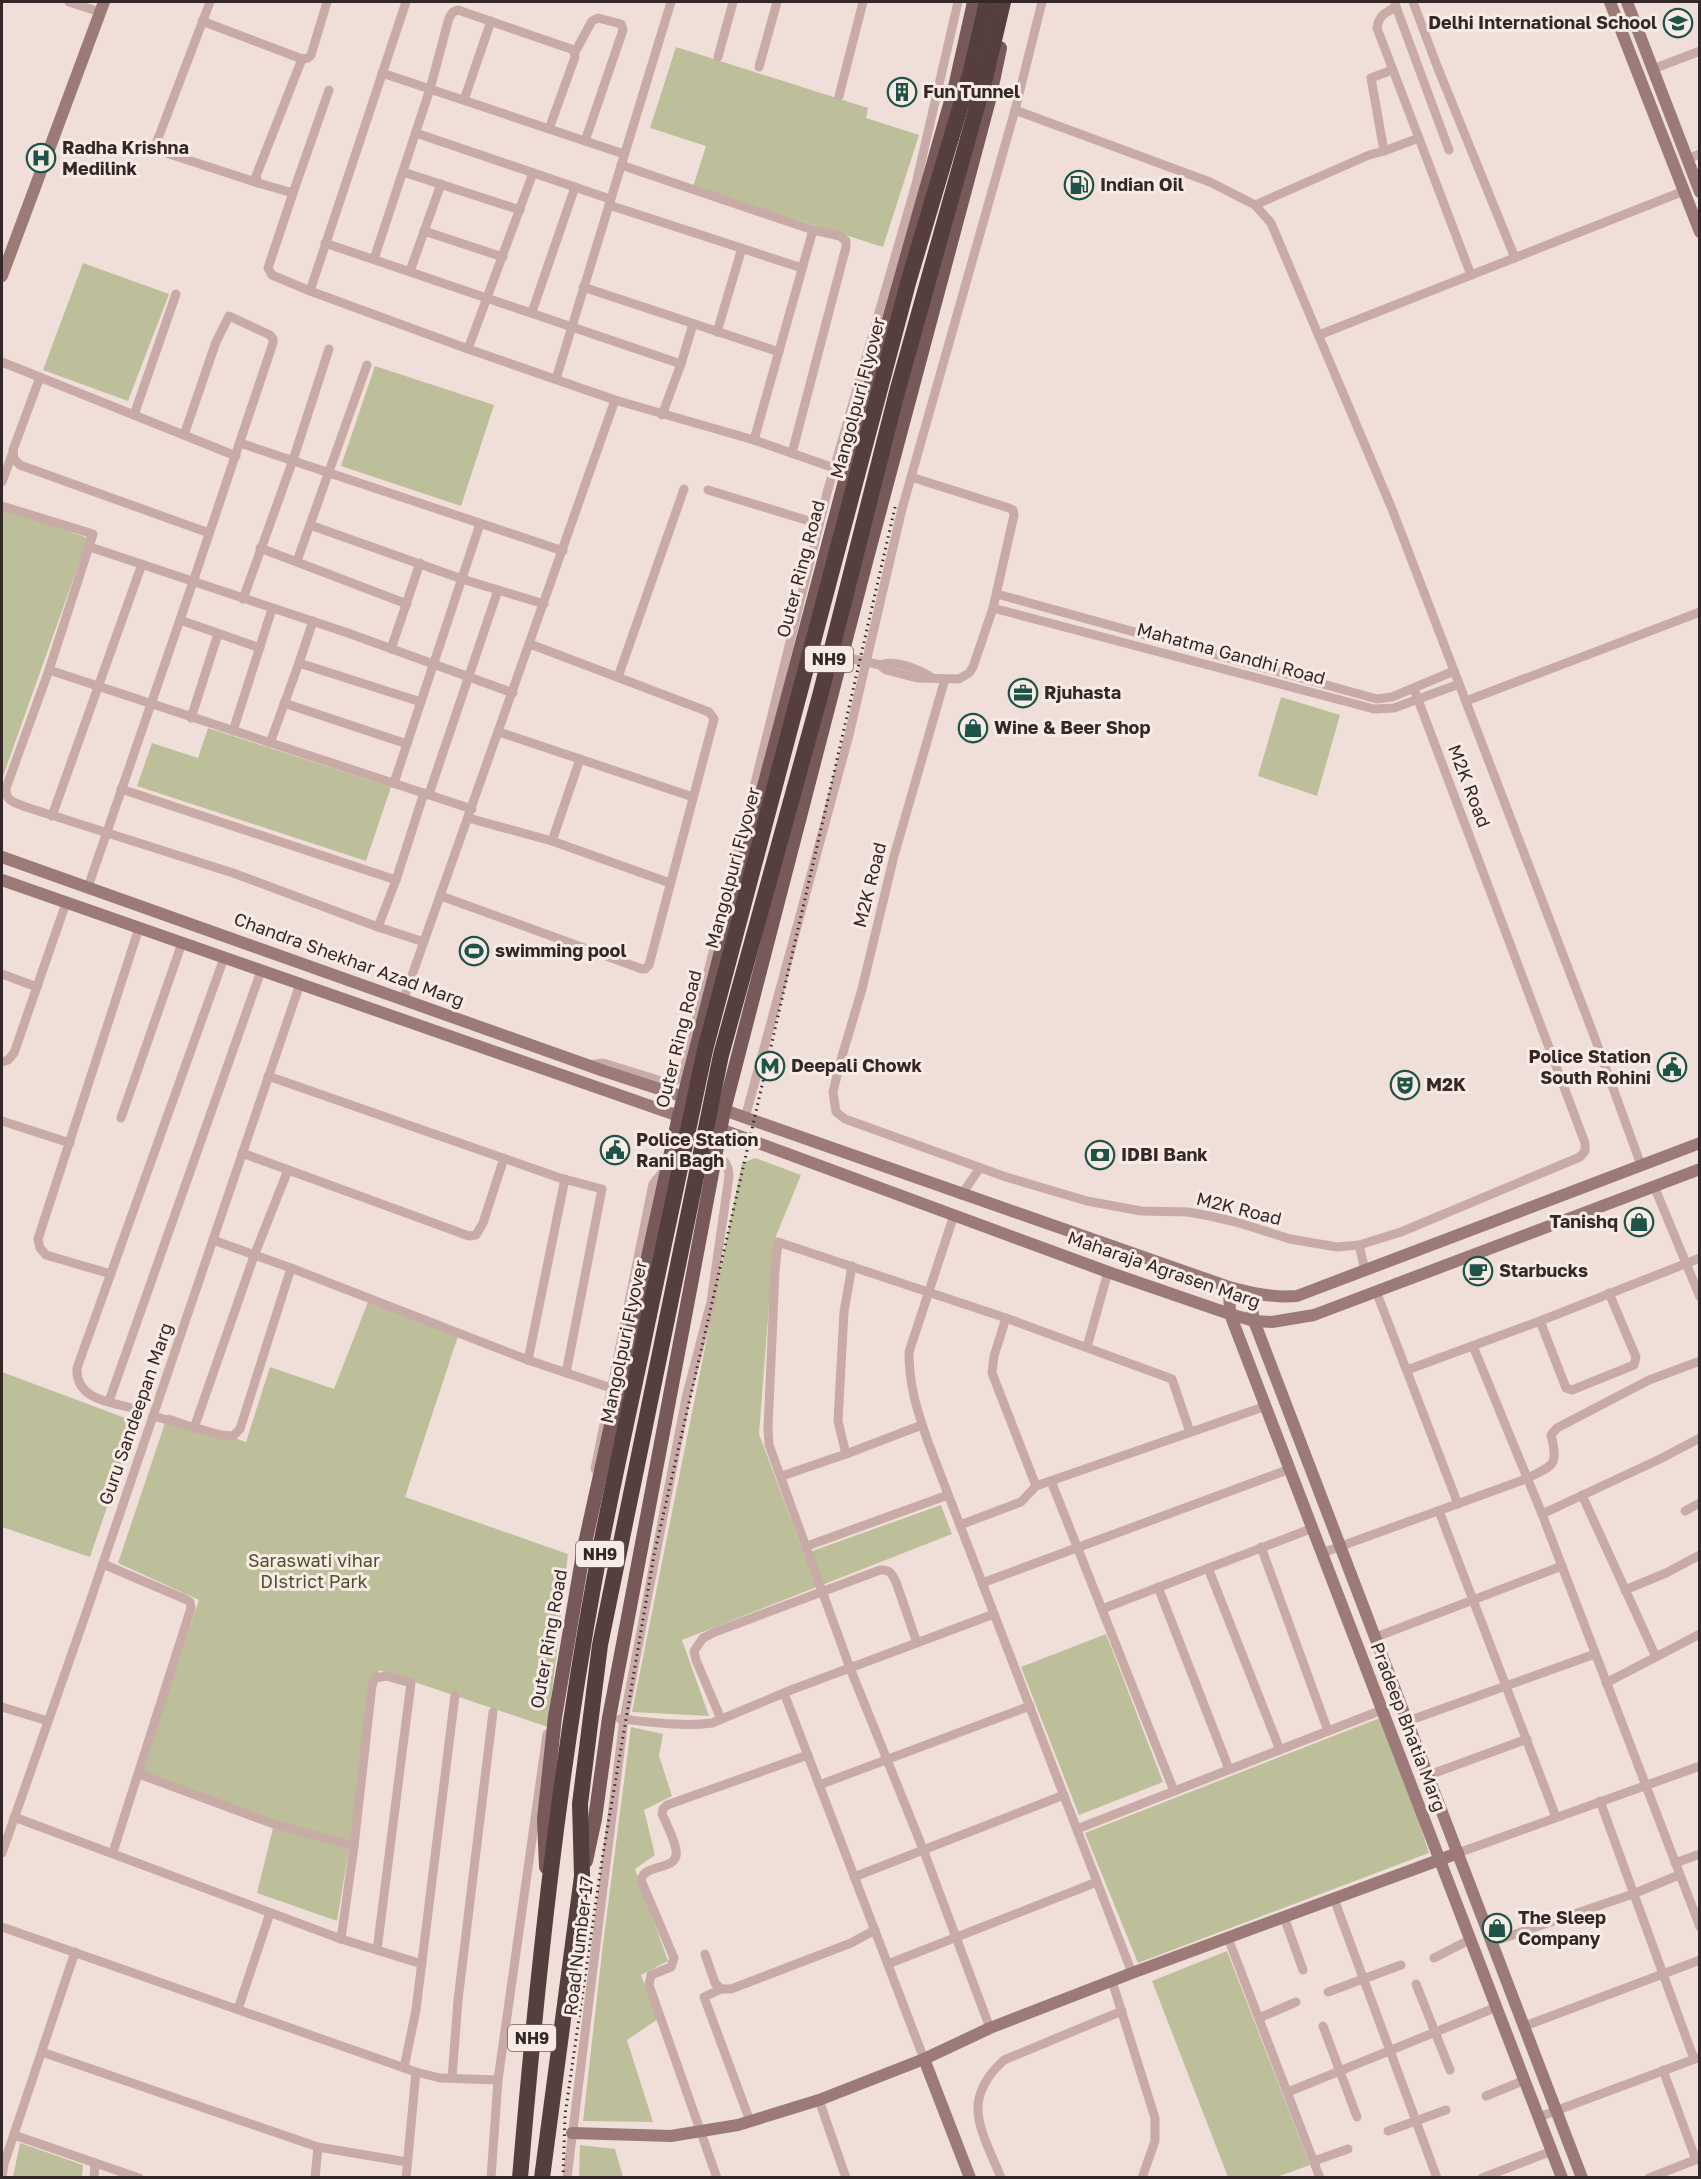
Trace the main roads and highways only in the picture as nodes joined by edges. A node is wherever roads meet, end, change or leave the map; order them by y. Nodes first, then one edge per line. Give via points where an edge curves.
1 (974, 2) edge
2 (987, 2) edge
3 (1003, 2) edge
4 (1011, 2) edge
5 (736, 890) junction
6 (778, 901) junction
7 (657, 1219) junction
8 (700, 1228) junction
9 (582, 1876) junction
10 (547, 1899) junction
11 (520, 2178) edge
12 (542, 2178) edge

1 - 5 main road, Outer Ring Road
2 - 10 highway, Mangolpuri Flyover / NH9, bridge via 971,71 908,283 705,1050 594,1581
3 - 9 highway, Mangolpuri Flyover / NH9, bridge via 721,1055 605,1613 580,1804
4 - 6 main road via 989,100
5 - 6 main road
5 - 7 main road, Outer Ring Road
6 - 8 main road via 724,1110
7 - 8 main road via 662,1228 679,1237
7 - 10 main road, Outer Ring Road via 584,1548 555,1717 544,1819
8 - 9 main road
9 - 12 highway
10 - 11 highway, Outer Ring Road / NH9

